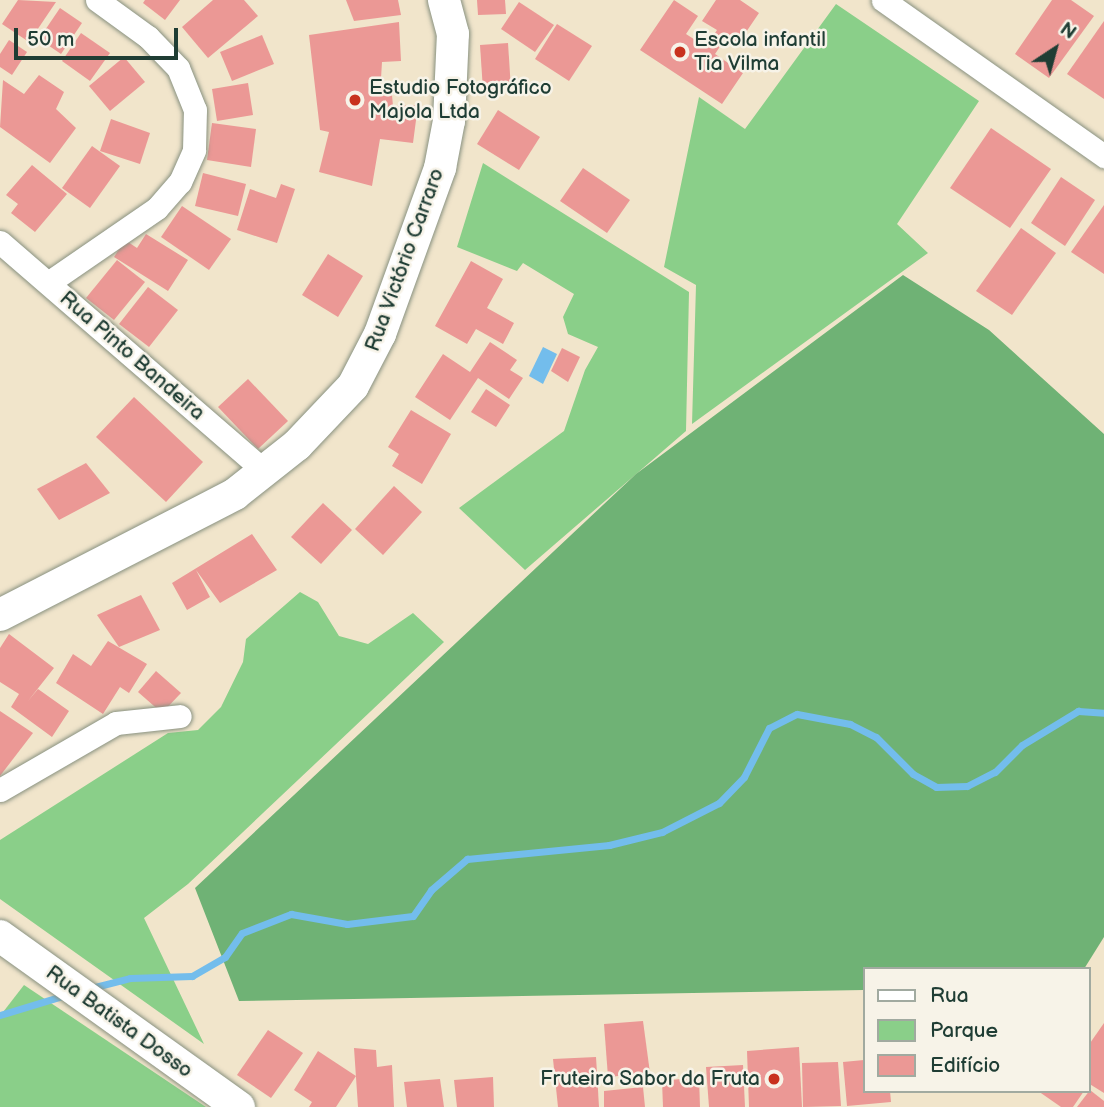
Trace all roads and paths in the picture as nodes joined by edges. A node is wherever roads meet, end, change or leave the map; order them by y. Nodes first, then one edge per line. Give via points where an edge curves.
1 (97, 0) edge
2 (444, 0) edge
3 (883, 0) edge
4 (1104, 156) edge
5 (0, 242) edge
6 (48, 283) junction
7 (264, 471) junction
8 (0, 615) edge
9 (180, 716) dead end
10 (0, 790) edge
11 (0, 936) edge
12 (239, 1107) edge

1 - 6 street via 148,37 178,68 195,110 194,150 180,182 157,208
2 - 7 main road, Rua Victório Carraro via 453,34 449,121 440,168 380,334 368,362 335,408
3 - 4 street
5 - 6 street, Rua Pinto Bandeira
6 - 7 street, Rua Pinto Bandeira
7 - 8 main road, Rua Victório Carraro via 183,522
9 - 10 street via 116,723
11 - 12 main road, Rua Batista Dosso

